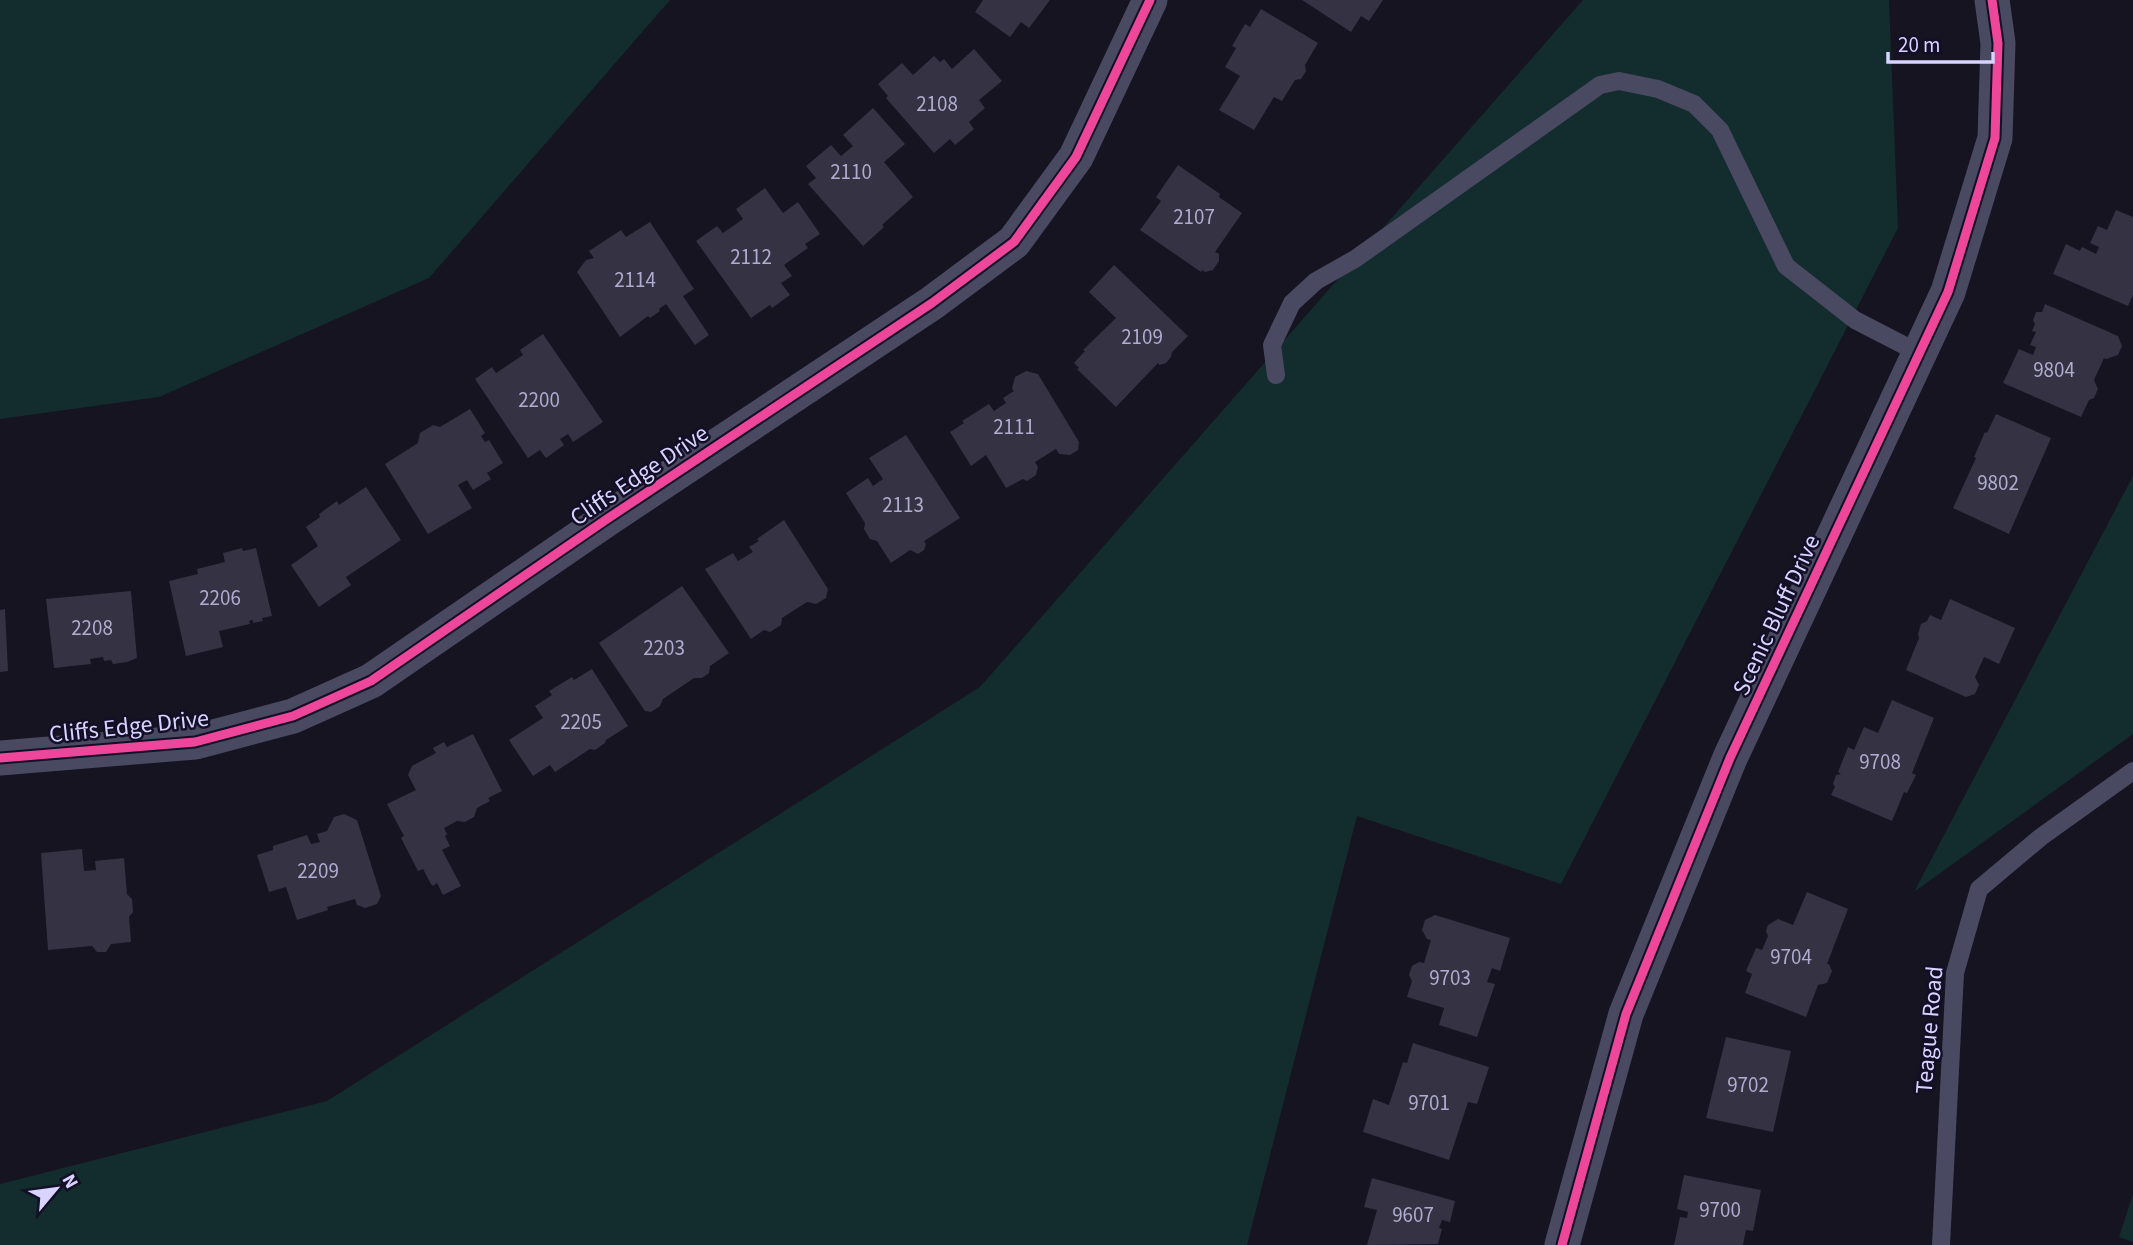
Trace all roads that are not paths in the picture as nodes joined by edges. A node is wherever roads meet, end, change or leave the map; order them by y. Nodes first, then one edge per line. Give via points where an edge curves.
1 (1150, 0) edge
2 (1992, 0) edge
3 (1919, 353) junction
4 (1276, 375) dead end
5 (0, 758) edge
6 (2133, 771) edge
7 (1562, 1245) edge
8 (1941, 1245) edge

1 - 5 street, Cliffs Edge Drive via 1076,157 1014,242 932,303 371,681 293,716 195,742
2 - 3 street, Scenic Bluff Drive via 1998,43 1995,138 1948,292
3 - 4 lane via 1855,320 1786,266 1720,130 1694,104 1658,89 1619,81 1600,85 1355,259 1316,281 1292,303 1272,345
3 - 7 street, Scenic Bluff Drive via 1730,758 1626,1014
6 - 8 lane, Teague Road via 2041,837 1979,889 1955,973

